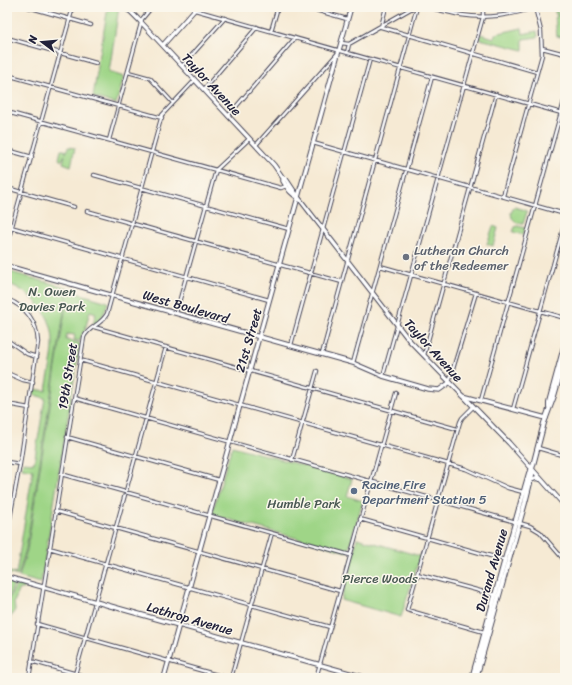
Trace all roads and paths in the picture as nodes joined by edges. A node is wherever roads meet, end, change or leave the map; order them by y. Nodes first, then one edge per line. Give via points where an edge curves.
1 (28, 7) edge
2 (73, 7) edge
3 (123, 7) edge
4 (152, 7) edge
5 (278, 7) edge
6 (305, 7) edge
7 (351, 7) edge
8 (386, 7) edge
9 (414, 7) edge
10 (418, 7) edge
11 (428, 7) edge
12 (483, 7) edge
13 (535, 7) edge
14 (196, 8) edge
15 (435, 8) edge
16 (483, 17) junction
17 (225, 18) junction
18 (70, 19) junction
19 (348, 19) junction
20 (140, 22) junction
21 (91, 25) dead end
22 (257, 27) junction
23 (381, 27) junction
24 (271, 31) junction
25 (410, 36) junction
26 (7, 38) edge
27 (295, 38) junction
28 (341, 43) junction
29 (350, 44) junction
30 (163, 45) junction
31 (542, 48) junction
32 (338, 52) junction
33 (60, 53) junction
34 (348, 53) junction
35 (473, 53) junction
36 (565, 54) edge
37 (370, 59) junction
38 (96, 63) dead end
39 (182, 66) junction
40 (401, 68) junction
41 (128, 72) junction
42 (538, 72) junction
43 (7, 75) edge
44 (432, 76) junction
45 (195, 80) junction
46 (464, 85) junction
47 (50, 88) junction
48 (204, 89) junction
49 (496, 94) junction
50 (565, 98) edge
51 (173, 103) junction
52 (528, 104) junction
53 (118, 106) junction
54 (7, 112) edge
55 (561, 113) junction
56 (565, 114) edge
57 (228, 116) junction
58 (162, 118) junction
59 (41, 122) junction
60 (250, 138) junction
61 (108, 140) junction
62 (313, 143) junction
63 (256, 146) junction
64 (7, 150) edge
65 (152, 152) junction
66 (344, 152) junction
67 (32, 157) junction
68 (375, 161) junction
69 (407, 169) junction
70 (216, 170) junction
71 (94, 175) dead end
72 (283, 178) junction
73 (438, 178) junction
74 (286, 186) junction
75 (470, 187) junction
76 (7, 188) edge
77 (142, 188) junction
78 (22, 192) junction
79 (503, 196) junction
80 (298, 197) junction
81 (535, 205) junction
82 (206, 206) junction
83 (74, 207) dead end
84 (87, 211) dead end
85 (565, 214) edge
86 (565, 222) edge
87 (132, 224) junction
88 (7, 226) edge
89 (12, 228) junction
90 (289, 229) junction
91 (323, 229) junction
92 (196, 241) junction
93 (7, 244) edge
94 (122, 259) junction
95 (348, 261) junction
96 (279, 264) junction
97 (7, 266) edge
98 (380, 266) junction
99 (310, 273) junction
100 (411, 275) junction
101 (186, 276) junction
102 (342, 282) junction
103 (444, 284) junction
104 (372, 293) junction
105 (476, 293) junction
106 (112, 295) junction
107 (7, 300) edge
108 (270, 300) junction
109 (508, 302) junction
110 (540, 311) junction
111 (176, 313) junction
112 (565, 318) edge
113 (397, 325) junction
114 (94, 327) junction
115 (259, 337) junction
116 (7, 340) edge
117 (565, 343) edge
118 (290, 346) junction
119 (166, 347) junction
120 (322, 354) junction
121 (424, 355) junction
122 (37, 357) junction
123 (565, 358) edge
124 (80, 360) junction
125 (353, 363) junction
126 (249, 371) junction
127 (317, 371) dead end
128 (7, 373) edge
129 (383, 376) junction
130 (157, 381) junction
131 (33, 382) junction
132 (449, 383) junction
133 (312, 389) junction
134 (396, 393) dead end
135 (462, 395) junction
136 (74, 398) junction
137 (481, 400) junction
138 (7, 404) edge
139 (240, 405) junction
140 (474, 407) junction
141 (549, 407) junction
142 (29, 408) junction
143 (513, 409) junction
144 (390, 411) junction
145 (546, 418) junction
146 (146, 419) junction
147 (303, 422) junction
148 (458, 429) junction
149 (67, 437) junction
150 (230, 442) junction
151 (381, 444) junction
152 (538, 448) junction
153 (136, 456) junction
154 (565, 456) edge
155 (292, 460) junction
156 (7, 462) edge
157 (20, 464) junction
158 (448, 464) junction
159 (532, 469) junction
160 (61, 474) junction
161 (540, 479) junction
162 (219, 480) junction
163 (531, 480) junction
164 (371, 482) junction
165 (126, 492) junction
166 (524, 492) junction
167 (7, 499) edge
168 (13, 501) junction
169 (438, 501) junction
170 (565, 506) edge
171 (55, 511) junction
172 (209, 516) junction
173 (360, 519) junction
174 (517, 523) junction
175 (116, 528) junction
176 (272, 533) junction
177 (7, 534) edge
178 (427, 538) junction
179 (49, 548) junction
180 (199, 552) junction
181 (350, 555) junction
182 (505, 560) junction
183 (565, 561) edge
184 (106, 564) junction
185 (262, 569) junction
186 (417, 574) junction
187 (7, 577) edge
188 (43, 587) junction
189 (189, 587) junction
190 (340, 591) junction
191 (495, 595) junction
192 (95, 601) junction
193 (252, 605) junction
194 (37, 624) junction
195 (179, 625) junction
196 (330, 627) junction
197 (484, 632) junction
198 (85, 638) junction
199 (241, 642) junction
200 (31, 661) junction
201 (168, 661) junction
202 (320, 665) junction
203 (75, 674) junction
204 (29, 678) edge
205 (74, 678) edge
206 (91, 678) edge
207 (164, 678) edge
208 (228, 678) edge
209 (231, 678) edge
210 (316, 678) edge
211 (367, 678) edge
212 (472, 678) edge
213 (476, 678) edge

1 - 18 street
2 - 18 street
3 - 20 street, Taylor Avenue
4 - 20 street
5 - 24 street
6 - 19 street
7 - 19 street, 21st Street
8 - 23 street
9 - 23 street
10 - 25 street
11 - 15 street
12 - 16 street
13 - 16 street
13 - 31 street
14 - 17 street
14 - 30 street
15 - 16 street
16 - 35 street
17 - 22 street
17 - 39 street
18 - 21 street
18 - 33 street
19 - 28 street, 21st Street
20 - 30 street, Taylor Avenue
20 - 41 street
22 - 24 street
22 - 48 street
23 - 25 street
23 - 29 street
24 - 27 street
25 - 35 street
25 - 40 street
26 - 33 street
27 - 32 street
27 - 57 street
28 - 29 street
28 - 32 street, 21st Street
29 - 34 street
30 - 39 street, Taylor Avenue
31 - 36 street
31 - 42 street
32 - 34 street
32 - 62 street, 21st Street
32 - 63 street
33 - 38 street
33 - 47 street
34 - 37 street
35 - 42 street
35 - 46 street
37 - 40 street
37 - 66 street
39 - 45 street, Taylor Avenue
40 - 44 street
40 - 68 street
41 - 51 street via 150,78
41 - 53 street
42 - 52 street
43 - 47 street
44 - 46 street
44 - 69 street
45 - 48 street, Taylor Avenue
45 - 51 street, 19th Street
46 - 49 street
46 - 73 street
47 - 53 street
47 - 59 street
48 - 57 street, Taylor Avenue
49 - 52 street
49 - 75 street
50 - 55 street
51 - 58 street, 19th Street
52 - 55 street
52 - 79 street
53 - 58 street
53 - 61 street
54 - 59 street
55 - 56 street
55 - 81 street
57 - 60 street, Taylor Avenue
58 - 65 street, 19th Street
59 - 61 street
59 - 67 street
60 - 63 street, Taylor Avenue
60 - 70 street
61 - 65 street
62 - 66 street
62 - 80 street, 21st Street
63 - 72 street, Taylor Avenue
64 - 67 street
65 - 70 street
65 - 77 street, 19th Street
66 - 68 street
66 - 91 street
67 - 78 street
68 - 69 street
68 - 95 street
69 - 73 street
69 - 98 street
70 - 74 street via 281,188
70 - 82 street
71 - 77 street
72 - 74 street, Taylor Avenue
72 - 80 street, Taylor Avenue
73 - 75 street
73 - 100 street
74 - 80 street, Taylor Avenue
75 - 79 street
75 - 103 street
76 - 78 street
77 - 82 street
77 - 87 street, 19th Street
78 - 83 street
78 - 89 street
79 - 81 street
80 - 90 street, 21st Street
80 - 91 street, Taylor Avenue
81 - 85 street
81 - 109 street
82 - 90 street
82 - 92 street
84 - 87 street
86 - 110 street
87 - 92 street
87 - 94 street, 19th Street
88 - 89 street
89 - 93 street
89 - 94 street
90 - 96 street, 21st Street
91 - 95 street, Taylor Avenue
91 - 99 street
92 - 96 street
92 - 101 street
94 - 101 street
94 - 106 street, 19th Street
95 - 102 street
95 - 104 street, Taylor Avenue
96 - 99 street
96 - 108 street, 21st Street
97 - 106 street, West Boulevard
98 - 100 street
98 - 104 street
99 - 102 street
99 - 118 street
100 - 103 street
100 - 113 street
101 - 108 street
101 - 111 street
102 - 120 street
103 - 105 street
103 - 121 street
104 - 113 street, Taylor Avenue
104 - 125 street
105 - 109 street
105 - 132 street
106 - 111 street, West Boulevard
106 - 114 street, 19th Street via 106,316
107 - 122 street via 23,309 33,322 38,338
108 - 115 street, 21st Street
109 - 110 street
109 - 137 street
110 - 112 street
110 - 143 street
111 - 115 street, West Boulevard
113 - 121 street, Taylor Avenue
113 - 129 street
114 - 119 street
114 - 124 street, 19th Street via 88,330 84,337
115 - 118 street, West Boulevard
115 - 126 street, 21st Street
116 - 122 street via 27,354
117 - 141 main road, Durand Avenue
118 - 120 street, West Boulevard
119 - 126 street
119 - 130 street
120 - 125 street, West Boulevard
121 - 132 street, Taylor Avenue
122 - 131 street
123 - 141 main road, Durand Avenue
124 - 130 street
124 - 136 street, 19th Street
125 - 129 street, West Boulevard
126 - 133 street
126 - 139 street, 21st Street
127 - 133 street
128 - 131 street
129 - 132 street, West Boulevard via 435,391
130 - 139 street
130 - 146 street
131 - 142 street
132 - 135 street, Taylor Avenue
133 - 144 street
133 - 147 street
134 - 144 street
135 - 137 street
135 - 140 street, Taylor Avenue
136 - 146 street
136 - 149 street, 19th Street
137 - 143 street
138 - 142 street
139 - 147 street
139 - 150 street, 21st Street
140 - 148 street via 461,420
140 - 159 street, Taylor Avenue
141 - 145 main road, Durand Avenue
142 - 157 street
143 - 145 street
144 - 148 street
144 - 151 street
145 - 152 main road, Durand Avenue
146 - 150 street
146 - 153 street
147 - 151 street
147 - 155 street
148 - 158 street
149 - 153 street
149 - 160 street, 19th Street
150 - 155 street
150 - 162 street, 21st Street
151 - 158 street
151 - 164 street
152 - 154 street
152 - 159 main road, Durand Avenue
153 - 162 street
153 - 165 street
155 - 164 street
156 - 157 street
157 - 168 street
158 - 166 street
158 - 169 street
159 - 161 street, Taylor Avenue
159 - 163 main road, Durand Avenue
159 - 166 main road, Durand Avenue
160 - 165 street
160 - 171 street, 19th Street
161 - 163 main road
161 - 170 street, Taylor Avenue
162 - 172 street, 21st Street
163 - 174 main road, Durand Avenue
164 - 169 street
164 - 173 street
165 - 172 street
165 - 175 street
166 - 174 main road, Durand Avenue
167 - 168 street
168 - 177 street
169 - 174 street
169 - 178 street
171 - 175 street
171 - 179 street, 19th Street
172 - 176 street
172 - 180 street, 21st Street
173 - 178 street
173 - 181 street
174 - 182 main road, Durand Avenue
174 - 183 street via 536,529
174 - 213 main road, Durand Avenue
175 - 180 street
175 - 184 street
176 - 181 street
176 - 185 street
178 - 182 street
178 - 186 street
179 - 184 street
179 - 188 street, 19th Street
180 - 185 street
180 - 189 street, 21st Street
181 - 190 street
182 - 191 main road, Durand Avenue
184 - 189 street
184 - 192 street
185 - 190 street
185 - 193 street
186 - 191 street
186 - 197 street via 407,610
187 - 188 street, Lathrop Avenue
188 - 192 street, Lathrop Avenue
188 - 194 street, 19th Street
189 - 193 street
189 - 195 street, 21st Street
190 - 196 street
191 - 197 main road, Durand Avenue
192 - 195 street, Lathrop Avenue
192 - 198 street
193 - 196 street
193 - 199 street
194 - 198 street
194 - 200 street, 19th Street
195 - 199 street, Lathrop Avenue
195 - 201 street, 21st Street
196 - 202 street
197 - 212 main road, Durand Avenue
198 - 201 street
198 - 203 street
199 - 202 street, Lathrop Avenue
199 - 209 street
200 - 203 street
200 - 204 street, 19th Street
201 - 207 street, 21st Street
201 - 208 street
202 - 210 street
202 - 211 street, Lathrop Avenue
203 - 205 street
203 - 206 street

